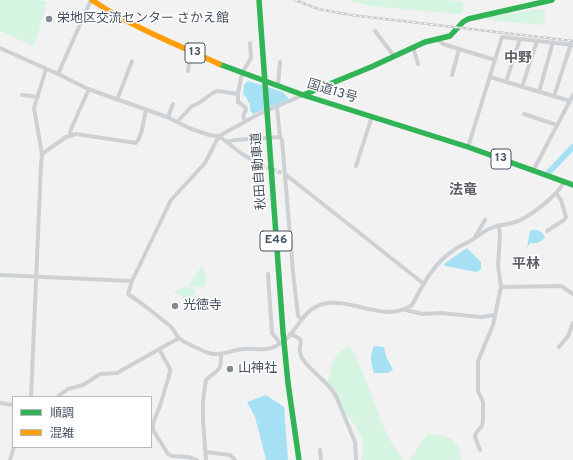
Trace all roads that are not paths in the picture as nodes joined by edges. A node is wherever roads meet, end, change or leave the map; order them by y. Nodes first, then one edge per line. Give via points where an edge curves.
1 (92, 0) edge
2 (259, 0) edge
3 (552, 0) edge
4 (375, 31) dead end
5 (437, 39) junction
6 (520, 39) junction
7 (537, 40) junction
8 (553, 42) junction
9 (250, 43) dead end
10 (572, 44) edge
11 (413, 47) junction
12 (0, 48) edge
13 (459, 49) junction
14 (195, 53) junction
15 (394, 56) junction
16 (495, 60) junction
17 (132, 61) dead end
18 (280, 62) dead end
19 (418, 64) dead end
20 (46, 69) junction
21 (188, 71) dead end
22 (243, 73) junction
23 (58, 74) junction
24 (452, 75) dead end
25 (490, 77) junction
26 (506, 82) junction
27 (278, 86) junction
28 (522, 87) junction
29 (90, 89) junction
30 (539, 92) junction
31 (238, 94) junction
32 (303, 94) junction
33 (22, 95) dead end
34 (573, 95) edge
35 (554, 96) junction
36 (38, 97) junction
37 (117, 100) junction
38 (570, 101) junction
39 (173, 104) dead end
40 (277, 107) junction
41 (146, 110) junction
42 (524, 114) dead end
43 (372, 116) junction
44 (168, 117) junction
45 (177, 122) junction
46 (244, 122) junction
47 (558, 125) junction
48 (70, 135) junction
49 (219, 136) junction
50 (280, 137) junction
51 (227, 142) junction
52 (468, 147) junction
53 (42, 154) junction
54 (262, 165) tunnel mouth
55 (356, 166) dead end
56 (533, 171) junction
57 (285, 174) junction
58 (564, 182) junction
59 (573, 185) edge
60 (556, 193) junction
61 (485, 220) dead end
62 (499, 225) junction
63 (547, 231) dead end
64 (473, 239) junction
65 (268, 274) dead end
66 (0, 275) edge
67 (37, 277) junction
68 (132, 281) junction
69 (424, 284) junction
70 (501, 287) junction
71 (573, 294) edge
72 (405, 310) junction
73 (494, 315) junction
74 (302, 319) junction
75 (573, 323) edge
76 (290, 334) junction
77 (179, 338) junction
78 (280, 343) junction
79 (559, 347) dead end
80 (159, 349) junction
81 (221, 354) junction
82 (31, 396) edge
83 (58, 396) edge
84 (0, 403) edge
85 (12, 405) edge
86 (14, 448) edge
87 (320, 450) dead end
88 (480, 450) dead end
89 (206, 452) junction
90 (10, 460) edge
91 (197, 460) edge
92 (206, 460) edge
93 (235, 460) edge
94 (299, 460) edge
95 (321, 460) edge
96 (356, 460) edge

1 - 14 main road, 国道13号 / 13 via 119,18
1 - 23 street
2 - 94 main road, 秋田自動車道 / E46 via 283,332
3 - 5 main road via 468,19 453,34
4 - 15 street
5 - 11 main road
5 - 13 street via 443,44
6 - 7 street
6 - 16 street via 502,36
6 - 26 street
7 - 8 street
7 - 28 street
8 - 10 street
8 - 30 street
9 - 22 street via 251,58
10 - 35 street
11 - 15 main road
11 - 19 street
12 - 20 street
13 - 16 street
13 - 24 street
14 - 21 street
14 - 22 main road, 国道13号 / 13
15 - 32 main road via 371,68
16 - 25 street
17 - 37 street
18 - 27 street
20 - 23 street
20 - 36 street
22 - 27 main road, 国道13号 / 13
22 - 31 street
23 - 29 street
25 - 26 street
25 - 52 street
26 - 28 street
27 - 32 main road, 国道13号 / 13
28 - 30 street
29 - 37 street
29 - 48 street
30 - 35 street
31 - 45 street via 214,92 192,106
31 - 46 street via 238,102 246,110
32 - 40 street
32 - 43 main road, 国道13号 / 13
33 - 36 street
34 - 38 street
35 - 38 street
36 - 53 street via 34,108
37 - 41 street
38 - 47 street
39 - 44 street
40 - 46 street
40 - 50 street
41 - 44 street
41 - 48 street via 140,139 136,143
42 - 47 street
43 - 52 main road, 国道13号 / 13
43 - 55 street
44 - 45 street
45 - 49 street
46 - 49 street
47 - 56 street
48 - 53 street
49 - 51 street
49 - 68 street via 205,163 171,200
50 - 51 street
50 - 57 street
51 - 54 street
52 - 56 main road, 国道13号 / 13
53 - 67 street
56 - 58 main road, 国道13号 / 13
57 - 69 street
57 - 74 street via 298,316
58 - 59 main road, 国道13号 / 13
58 - 60 street
60 - 62 street via 527,216 512,223
60 - 63 street via 566,217
61 - 64 street
62 - 64 street
62 - 70 street via 498,265
64 - 69 street via 454,249 438,262
65 - 78 street via 272,333
66 - 67 street
67 - 68 street
67 - 82 street
68 - 77 street via 128,294 172,328
69 - 72 street via 412,305
70 - 71 street via 561,286
70 - 73 street
72 - 73 street via 423,314 481,317
72 - 74 street via 388,312 353,305 323,304 312,308
73 - 88 street via 493,325 478,361 478,391 484,402 482,426 475,437
74 - 76 street
75 - 79 street via 568,336
76 - 78 street
76 - 96 street via 299,337 301,356 336,396 355,442
77 - 80 street
77 - 81 street via 207,352
78 - 81 street via 265,350 243,349
80 - 83 street via 117,373 100,374
80 - 91 street via 170,372 153,430 168,454
81 - 89 street via 219,371 206,380 203,420
84 - 85 street
86 - 90 street
87 - 95 street
89 - 92 street
89 - 93 street via 230,455

